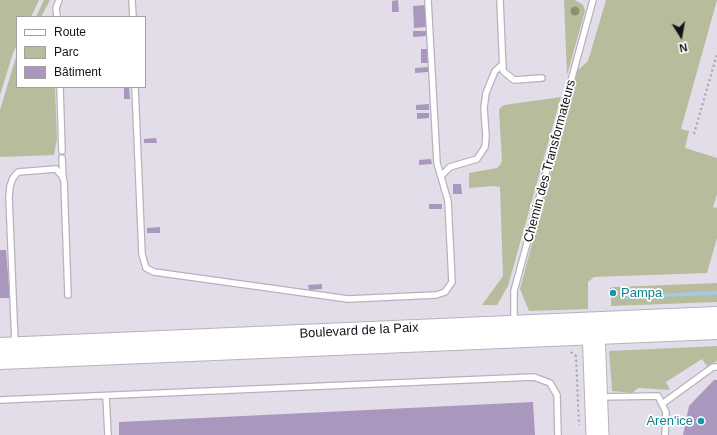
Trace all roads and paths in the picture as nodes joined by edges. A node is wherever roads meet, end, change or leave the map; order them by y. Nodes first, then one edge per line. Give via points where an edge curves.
1 (59, 0) edge
2 (132, 0) edge
3 (428, 0) edge
4 (500, 0) edge
5 (593, 0) edge
6 (57, 16) edge
7 (133, 16) edge
8 (717, 54) edge
9 (503, 64) junction
10 (542, 78) dead end
11 (60, 88) edge
12 (135, 88) edge
13 (694, 134) dead end
14 (62, 151) dead end
15 (62, 158) dead end
16 (440, 176) junction
17 (64, 181) junction
18 (68, 295) dead end
19 (717, 315) edge
20 (593, 320) junction
21 (514, 324) junction
22 (717, 331) edge
23 (594, 336) junction
24 (8, 346) edge
25 (571, 352) dead end
26 (0, 361) edge
27 (717, 367) edge
28 (106, 396) junction
29 (596, 397) junction
30 (0, 400) edge
31 (662, 404) junction
32 (579, 427) dead end
33 (108, 435) edge
34 (558, 435) edge
35 (592, 435) edge
36 (603, 435) edge
37 (665, 435) edge

1 - 6 lane
2 - 7 lane
3 - 16 lane via 437,163
4 - 9 lane
5 - 21 lane, Chemin des Transformateurs via 514,291
8 - 13 path
9 - 10 lane via 503,71 514,80
9 - 16 lane via 495,71 486,93 485,147 477,159 450,167
11 - 14 lane
12 - 16 lane via 142,254 146,268 154,272 348,300 436,295 445,292 452,282 448,201
15 - 17 lane
17 - 18 lane
17 - 24 lane via 56,169 18,172 10,186
19 - 20 main road, Boulevard de la Paix
20 - 21 main road, Boulevard de la Paix
20 - 23 street
21 - 24 main road, Boulevard de la Paix
22 - 23 main road, Boulevard de la Paix
23 - 26 main road, Boulevard de la Paix
23 - 29 street
25 - 32 path via 576,356
27 - 31 lane via 713,367
28 - 30 lane
28 - 33 lane
28 - 34 lane via 534,377 550,382 557,395
29 - 31 lane via 658,396
29 - 35 street
29 - 36 street
31 - 37 lane via 666,412

